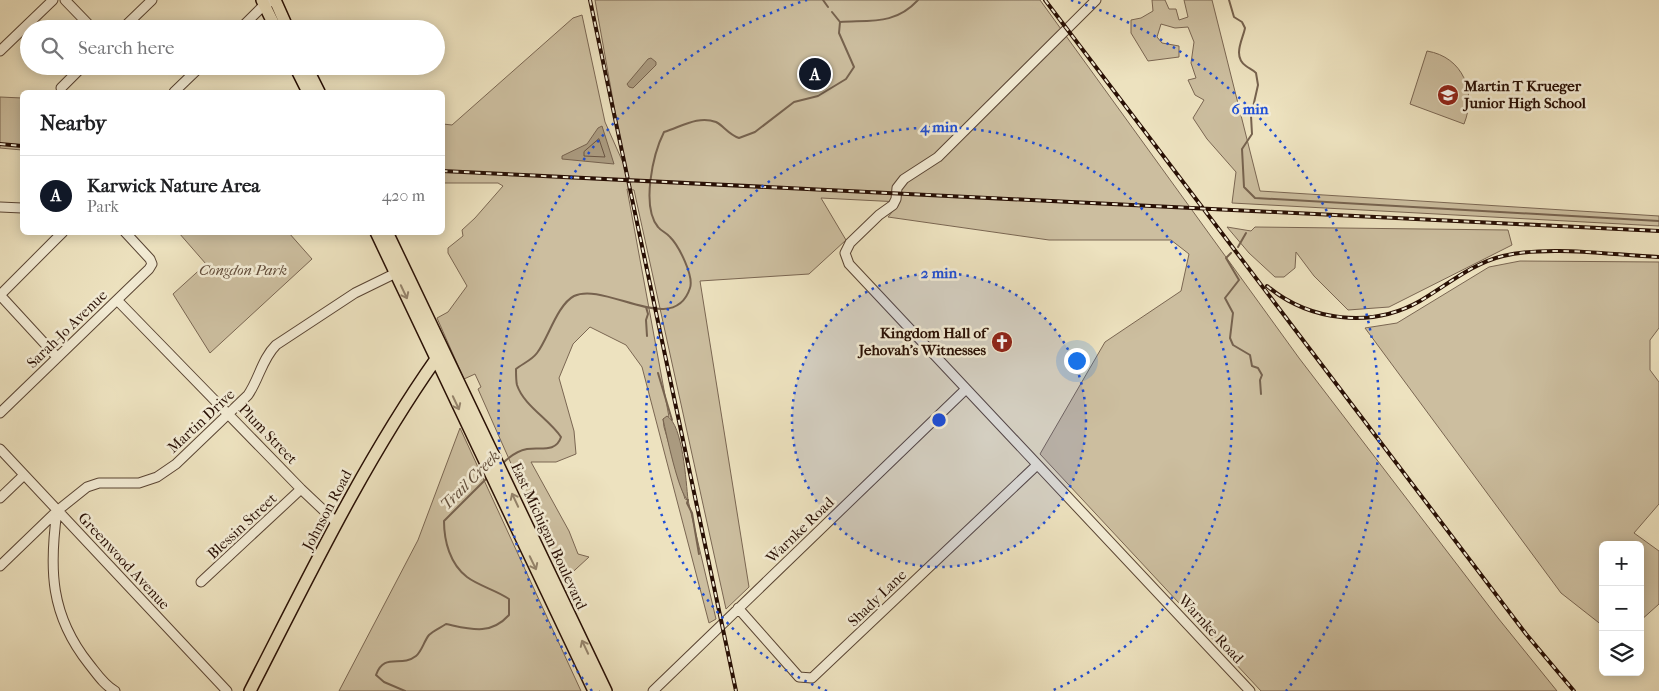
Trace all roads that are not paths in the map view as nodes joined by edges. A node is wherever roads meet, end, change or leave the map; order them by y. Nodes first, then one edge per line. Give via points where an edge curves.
1 (54, 0) edge
2 (65, 0) edge
3 (152, 0) edge
4 (1096, 0) edge
5 (269, 1) edge
6 (33, 20) edge
7 (84, 20) edge
8 (131, 20) edge
9 (249, 20) edge
10 (274, 20) edge
11 (282, 20) edge
12 (20, 32) edge
13 (0, 51) edge
14 (74, 75) edge
15 (192, 75) edge
16 (300, 75) edge
17 (310, 75) edge
18 (61, 88) dead end
19 (176, 90) edge
20 (307, 90) edge
21 (318, 90) edge
22 (0, 207) edge
23 (20, 208) edge
24 (60, 235) edge
25 (128, 235) edge
26 (378, 235) edge
27 (388, 235) edge
28 (400, 271) junction
29 (0, 295) edge
30 (116, 300) junction
31 (58, 357) junction
32 (441, 357) junction
33 (966, 389) junction
34 (0, 413) edge
35 (229, 414) junction
36 (0, 449) edge
37 (1037, 465) junction
38 (24, 475) junction
39 (301, 489) junction
40 (0, 498) edge
41 (58, 510) junction
42 (337, 523) junction
43 (0, 566) edge
44 (201, 582) dead end
45 (738, 608) junction
46 (110, 690) edge
47 (227, 691) edge
48 (250, 691) edge
49 (594, 691) edge
50 (606, 691) edge
51 (653, 691) edge
52 (1250, 691) edge

1 - 6 street
2 - 7 street
3 - 8 street
4 - 33 street, Warnke Road via 938,157 904,180 897,188 893,205 850,243 845,253 849,264
5 - 9 street
5 - 10 main road
5 - 11 main road
12 - 13 street
14 - 18 street
15 - 19 street
16 - 20 main road
17 - 21 main road
22 - 23 street
24 - 29 street
25 - 30 street, Sarah-Jo Avenue via 152,264
26 - 28 main road, East Michigan Boulevard
27 - 28 main road, East Michigan Boulevard
28 - 32 main road, East Michigan Boulevard
28 - 35 street, Martin Drive via 355,293 276,345 269,352 248,395
29 - 31 street
30 - 31 street, Sarah-Jo Avenue
30 - 35 street, Plum Street
31 - 34 street, Sarah-Jo Avenue
32 - 42 main road, Johnson Road via 396,418
32 -> 49 main road, East Michigan Boulevard via 479,452
50 -> 32 main road, East Michigan Boulevard via 488,442
33 - 37 street, Warnke Road
33 - 45 street, Warnke Road
35 - 39 street, Plum Street
35 - 41 street, Martin Drive via 176,464 156,477 139,483 99,483 87,487
36 - 38 street, Greenwood Avenue
37 - 45 street, Shady Lane via 812,678 799,677
37 - 52 street, Warnke Road
38 - 40 street
38 - 41 street, Greenwood Avenue
39 - 42 street, Plum Street
39 - 44 street, Blessin Street
41 - 43 street, Martin Drive
41 - 46 street via 52,560 57,605 81,654
41 - 47 street, Greenwood Avenue
42 - 48 main road, Johnson Road
45 - 51 street, Warnke Road

